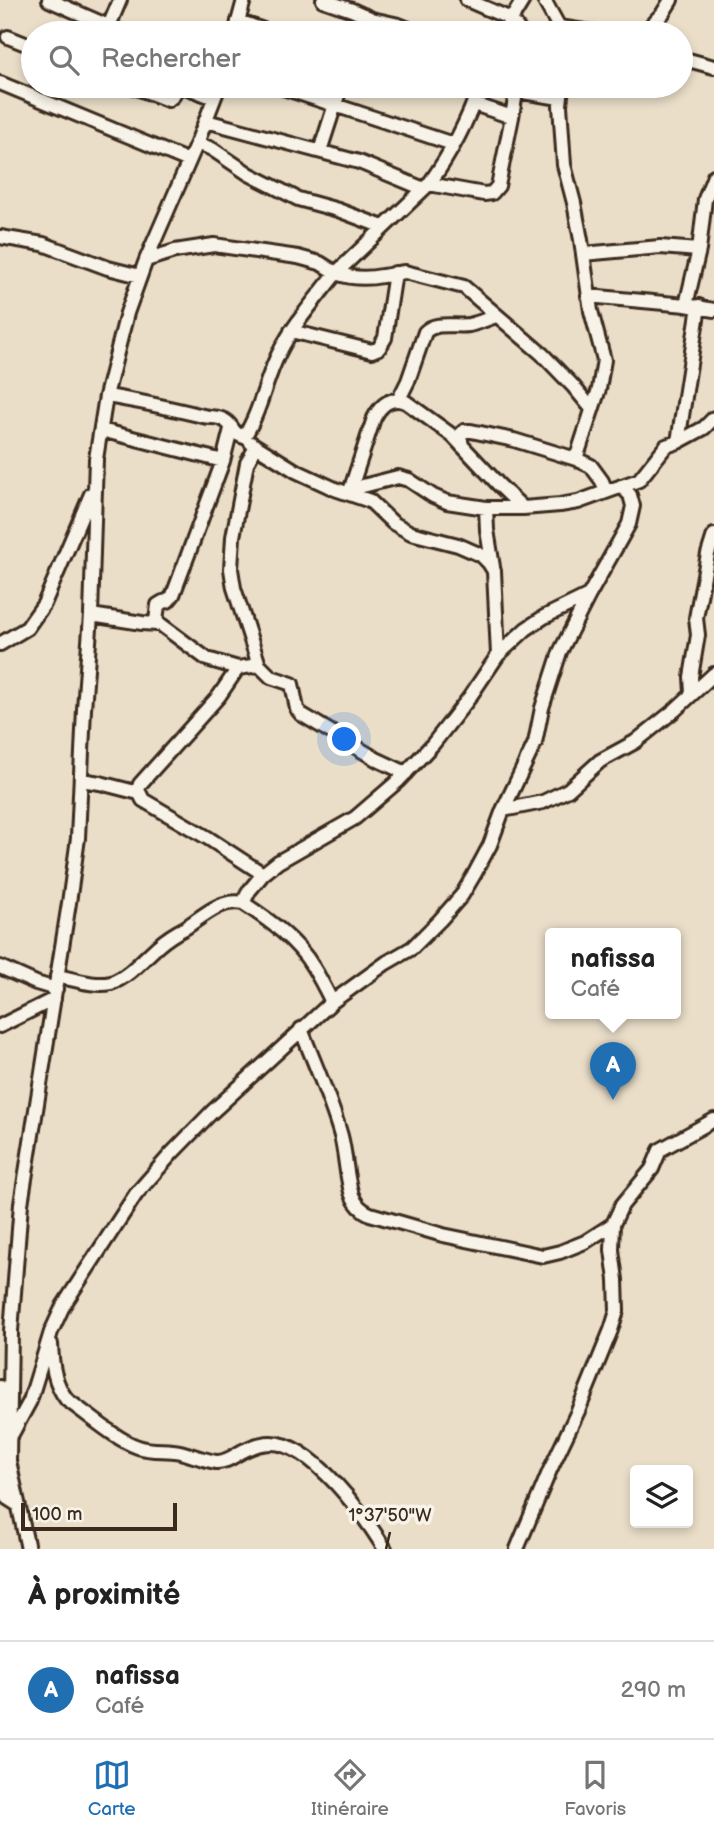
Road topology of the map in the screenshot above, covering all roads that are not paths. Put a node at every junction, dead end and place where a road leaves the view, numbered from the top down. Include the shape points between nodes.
1 (49, 0) edge
2 (120, 0) edge
3 (244, 0) edge
4 (323, 0) edge
5 (467, 0) edge
6 (523, 0) edge
7 (544, 0) edge
8 (671, 0) edge
9 (363, 15) junction
10 (511, 19) joint
11 (90, 21) edge
12 (111, 21) edge
13 (239, 21) edge
14 (361, 21) edge
15 (381, 21) edge
16 (554, 21) edge
17 (655, 21) edge
18 (8, 37) dead end
19 (21, 42) edge
20 (693, 61) edge
21 (714, 67) edge
22 (0, 83) edge
23 (21, 92) edge
24 (36, 98) edge
25 (215, 98) edge
26 (311, 98) edge
27 (337, 98) edge
28 (476, 98) edge
29 (515, 98) edge
30 (561, 98) edge
31 (474, 104) junction
32 (334, 106) junction
33 (512, 117) junction
34 (206, 121) junction
35 (197, 143) junction
36 (453, 144) junction
37 (320, 151) junction
38 (189, 161) junction
39 (714, 176) edge
40 (427, 187) junction
41 (383, 228) junction
42 (0, 237) edge
43 (699, 250) junction
44 (583, 254) junction
45 (146, 260) junction
46 (395, 272) junction
47 (336, 273) junction
48 (141, 276) junction
49 (588, 296) junction
50 (693, 306) junction
51 (714, 310) edge
52 (496, 316) junction
53 (291, 331) junction
54 (106, 396) junction
55 (399, 399) junction
56 (592, 409) junction
57 (714, 418) edge
58 (231, 429) junction
59 (101, 430) junction
60 (244, 437) junction
61 (678, 442) junction
62 (462, 446) junction
63 (256, 447) junction
64 (576, 459) junction
65 (223, 461) junction
66 (96, 484) junction
67 (621, 486) junction
68 (606, 491) junction
69 (350, 492) junction
70 (486, 508) junction
71 (523, 508) junction
72 (714, 535) edge
73 (494, 571) junction
74 (589, 595) junction
75 (90, 615) junction
76 (157, 624) junction
77 (0, 643) edge
78 (498, 655) junction
79 (259, 665) junction
80 (239, 668) junction
81 (714, 674) edge
82 (692, 693) junction
83 (406, 773) junction
84 (81, 780) junction
85 (139, 793) junction
86 (503, 810) junction
87 (263, 874) junction
88 (243, 903) junction
89 (0, 967) edge
90 (56, 988) junction
91 (332, 1002) junction
92 (0, 1026) edge
93 (301, 1029) junction
94 (714, 1120) edge
95 (613, 1224) junction
96 (51, 1332) junction
97 (0, 1387) edge
98 (10, 1436) junction
99 (18, 1505) junction
100 (28, 1549) edge
101 (385, 1549) edge
102 (517, 1549) edge

1 - 11 street
2 - 12 street
3 - 13 street
4 - 9 street
5 - 10 street
6 - 10 street
7 - 16 street
8 - 17 street
9 - 14 street
9 - 15 street
18 - 19 street
20 - 21 street
22 - 23 street
24 - 38 street
25 - 34 street
26 - 32 street
27 - 32 street
28 - 31 street
29 - 33 street
30 - 44 street via 564,165
31 - 33 street
31 - 36 street
32 - 36 street
32 - 37 street
33 - 40 street via 498,186 492,193
34 - 35 street
34 - 37 street
35 - 38 street
35 - 41 street via 298,198
36 - 40 street
37 - 40 street
38 - 45 street
39 - 43 street via 705,200
40 - 41 street
41 - 47 street
42 - 48 street via 43,244
43 - 44 street via 660,247
43 - 50 street
44 - 49 street
45 - 47 street via 214,245 320,262
45 - 48 street
46 - 47 street via 358,278
46 - 52 street via 464,287
46 - 53 street via 385,338 379,348 372,351
47 - 53 street
48 - 54 street
49 - 50 street
49 - 56 street via 604,360
50 - 51 street
50 - 61 street
52 - 55 street via 479,323 428,328
52 - 56 street via 542,354
53 - 60 street
54 - 58 street via 223,419
54 - 59 street
55 - 62 street
55 - 69 street via 377,412
56 - 64 street
57 - 61 street
58 - 60 street
58 - 65 street
59 - 65 street
59 - 66 street
60 - 63 street
61 - 67 street via 666,446 639,480
62 - 64 street via 460,435 471,431
62 - 71 street
63 - 69 street via 296,471
63 - 79 street via 247,463 231,569
64 - 68 street via 591,466
65 - 76 street via 173,595 158,605
66 - 75 street
66 - 77 street via 44,604 27,628
67 - 68 street
67 - 74 street via 633,506 629,524
68 - 71 street via 578,502
69 - 70 street via 398,477 447,502
69 - 73 street via 370,501 411,533 481,555
70 - 71 street
70 - 73 street
72 - 82 street via 696,618
73 - 78 street
74 - 78 street via 544,617
74 - 86 street via 560,652 535,743
75 - 76 street
75 - 84 street
76 - 80 street via 207,659
78 - 83 street
79 - 80 street
79 - 83 street via 271,677 292,684 300,714
80 - 85 street via 140,784
81 - 82 street
82 - 86 street via 568,790 543,802
83 - 87 street via 355,818
84 - 85 street
84 - 90 street via 78,838
85 - 87 street via 143,800
86 - 91 street via 475,873 440,920 412,948
87 - 88 street
88 - 90 street via 211,910 111,983
88 - 91 street via 301,951
89 - 90 street
90 - 92 street
90 - 98 street via 21,1204 11,1331
91 - 93 street
93 - 95 street via 332,1107 351,1193 361,1210 443,1235 543,1256 585,1242
93 - 96 street via 212,1112 136,1194 62,1306
94 - 95 street via 660,1150
95 - 102 street via 617,1311
96 - 98 street via 30,1401
96 - 101 street via 52,1364 60,1391 125,1442 219,1462 247,1448 283,1446 331,1477
97 - 99 street via 4,1487 7,1498
98 - 99 street via 9,1461
99 - 100 street

